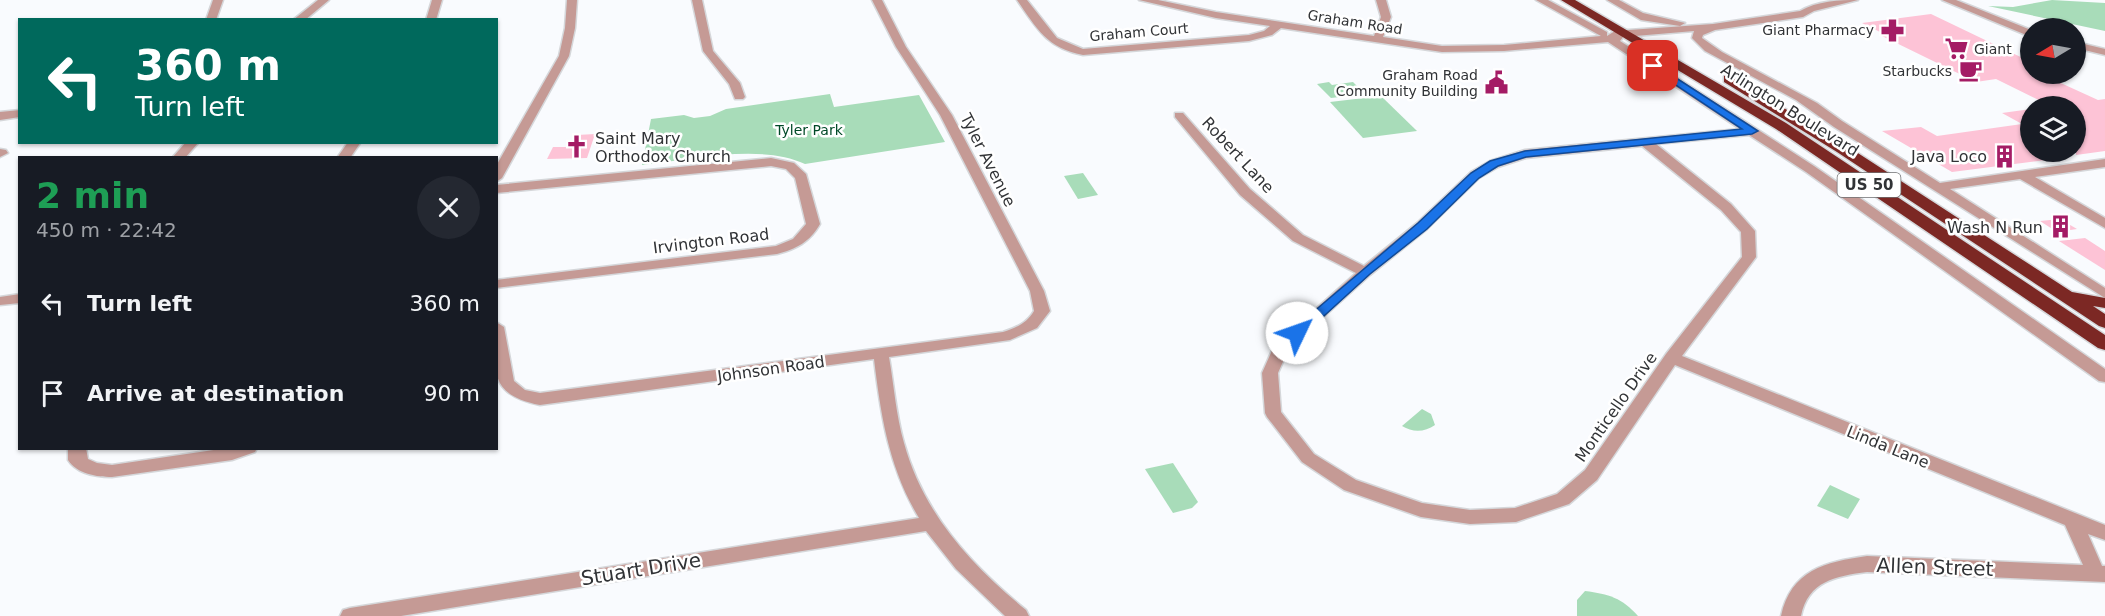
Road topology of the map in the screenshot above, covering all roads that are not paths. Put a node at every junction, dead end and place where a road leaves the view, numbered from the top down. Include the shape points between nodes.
1 (218, 0) edge
2 (324, 0) edge
3 (437, 0) edge
4 (572, 0) edge
5 (697, 0) edge
6 (877, 0) edge
7 (1022, 0) edge
8 (1144, 0) edge
9 (1381, 0) edge
10 (1541, 0) edge
11 (1567, 0) edge
12 (1587, 0) edge
13 (1612, 0) edge
14 (1853, 0) edge
15 (1947, 0) edge
16 (1638, 15) junction
17 (213, 18) edge
18 (301, 18) edge
19 (432, 18) edge
20 (1278, 25) junction
21 (1705, 25) junction
22 (1666, 30) junction
23 (2020, 30) edge
24 (1648, 32) junction
25 (1628, 35) junction
26 (1606, 37) junction
27 (1377, 40) junction
28 (2086, 47) edge
29 (2105, 52) edge
30 (739, 97) dead end
31 (18, 113) edge
32 (1179, 115) dead end
33 (0, 116) edge
34 (1752, 131) junction
35 (1645, 142) junction
36 (191, 144) edge
37 (180, 156) edge
38 (502, 157) edge
39 (2105, 163) edge
40 (2024, 176) junction
41 (1939, 187) junction
42 (498, 189) edge
43 (2105, 224) edge
44 (1365, 272) junction
45 (498, 284) edge
46 (2059, 292) junction
47 (2105, 294) edge
48 (18, 298) edge
49 (0, 301) edge
50 (2105, 303) edge
51 (2105, 322) edge
52 (1017, 334) joint
53 (498, 339) edge
54 (2105, 344) edge
55 (881, 354) junction
56 (1672, 358) junction
57 (2105, 377) edge
58 (77, 450) edge
59 (243, 450) edge
60 (932, 523) junction
61 (2074, 523) junction
62 (2105, 533) edge
63 (2100, 574) edge
64 (350, 616) edge
65 (1019, 616) edge
66 (1791, 616) edge

1 - 17 street
2 - 18 street
3 - 19 street
4 - 38 street via 564,56
5 - 30 street via 708,51 734,83
6 - 52 street, Tyler Avenue via 901,47 946,115 1037,291 1042,304 1038,318
7 - 20 street, Graham Court via 1054,43 1066,52 1249,38 1268,33
8 - 20 street, Graham Road
9 - 27 street via 1386,17
10 - 26 street
11 - 25 highway, Arlington Boulevard / US 50
12 - 24 highway, Arlington Boulevard / US 50
13 - 16 street
14 - 21 street, Graham Road via 1803,14
15 - 23 street
16 - 21 street
16 - 22 street
20 - 27 street, Graham Road
21 - 22 street, Graham Road
21 - 41 street via 1698,33 1701,42 1765,81 1813,103 1839,124
22 - 24 street, Graham Road
24 - 25 street, Graham Road
24 - 46 highway, Arlington Boulevard / US 50 via 1833,143
25 - 26 street, Graham Road
25 - 54 highway, Arlington Boulevard / US 50 via 1828,157
26 - 27 street, Graham Road via 1460,50
26 - 34 street
28 - 29 street
31 - 33 street
32 - 44 street, Robert Lane via 1245,192 1298,238
34 - 35 street, Monticello Drive
34 - 57 street
35 - 44 street, Monticello Drive via 1525,154 1494,164 1475,175 1422,226
35 - 56 street, Monticello Drive via 1726,207 1748,231 1749,257
36 - 37 street
39 - 40 street
40 - 41 street
40 - 43 street
41 - 47 street
42 - 45 street, Irvington Road via 771,162 790,166 801,177 813,224 804,237 777,250
44 - 56 street, Monticello Drive via 1282,346 1270,373 1273,413 1308,458 1350,485 1421,510 1470,517 1516,514 1563,499 1591,475
46 - 50 highway
46 - 51 highway, Arlington Boulevard / US 50
48 - 49 street
52 - 55 street, Johnson Road
53 - 55 street, Johnson Road via 509,387 525,396 552,398
55 - 60 street via 898,454
56 - 61 street, Linda Lane
58 - 59 street via 77,460 86,466 96,471 112,471
60 - 64 street, Stuart Drive
60 - 65 street via 971,573
61 - 62 street, Linda Lane
61 - 63 street
63 - 66 street, Allen Street via 1867,564 1842,567 1812,580 1798,593

